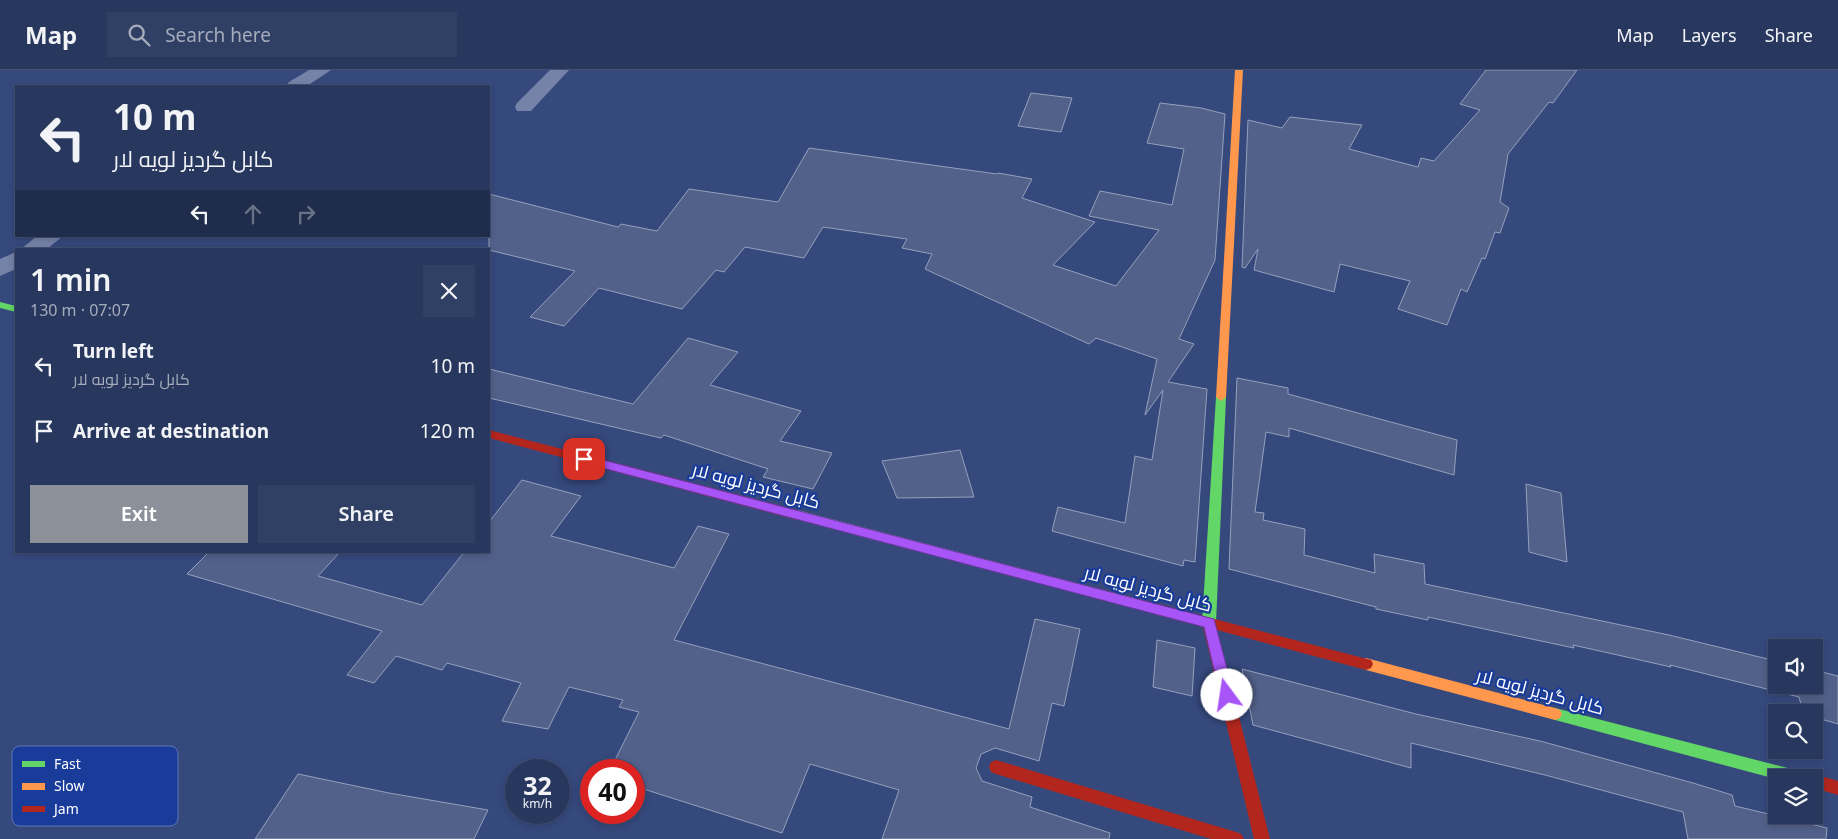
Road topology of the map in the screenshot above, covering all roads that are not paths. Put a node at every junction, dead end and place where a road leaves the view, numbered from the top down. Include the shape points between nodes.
1 (322, 70) edge
2 (560, 70) edge
3 (1239, 70) edge
4 (297, 85) edge
5 (524, 107) dead end
6 (50, 237) edge
7 (34, 248) edge
8 (15, 260) edge
9 (0, 269) edge
10 (0, 305) edge
11 (15, 309) edge
12 (490, 434) edge
13 (1209, 623) junction
14 (996, 767) dead end
15 (1768, 770) edge
16 (1823, 784) edge
17 (1838, 788) edge
18 (1236, 839) edge
19 (1262, 839) edge

1 - 4 street
2 - 5 street
3 - 13 main road
6 - 7 street
8 - 9 street
10 - 11 main road
12 - 13 main road, کابل گردیز لویه لار
13 - 15 main road, کابل گردیز لویه لار
13 - 19 main road
14 - 18 main road
16 - 17 main road

